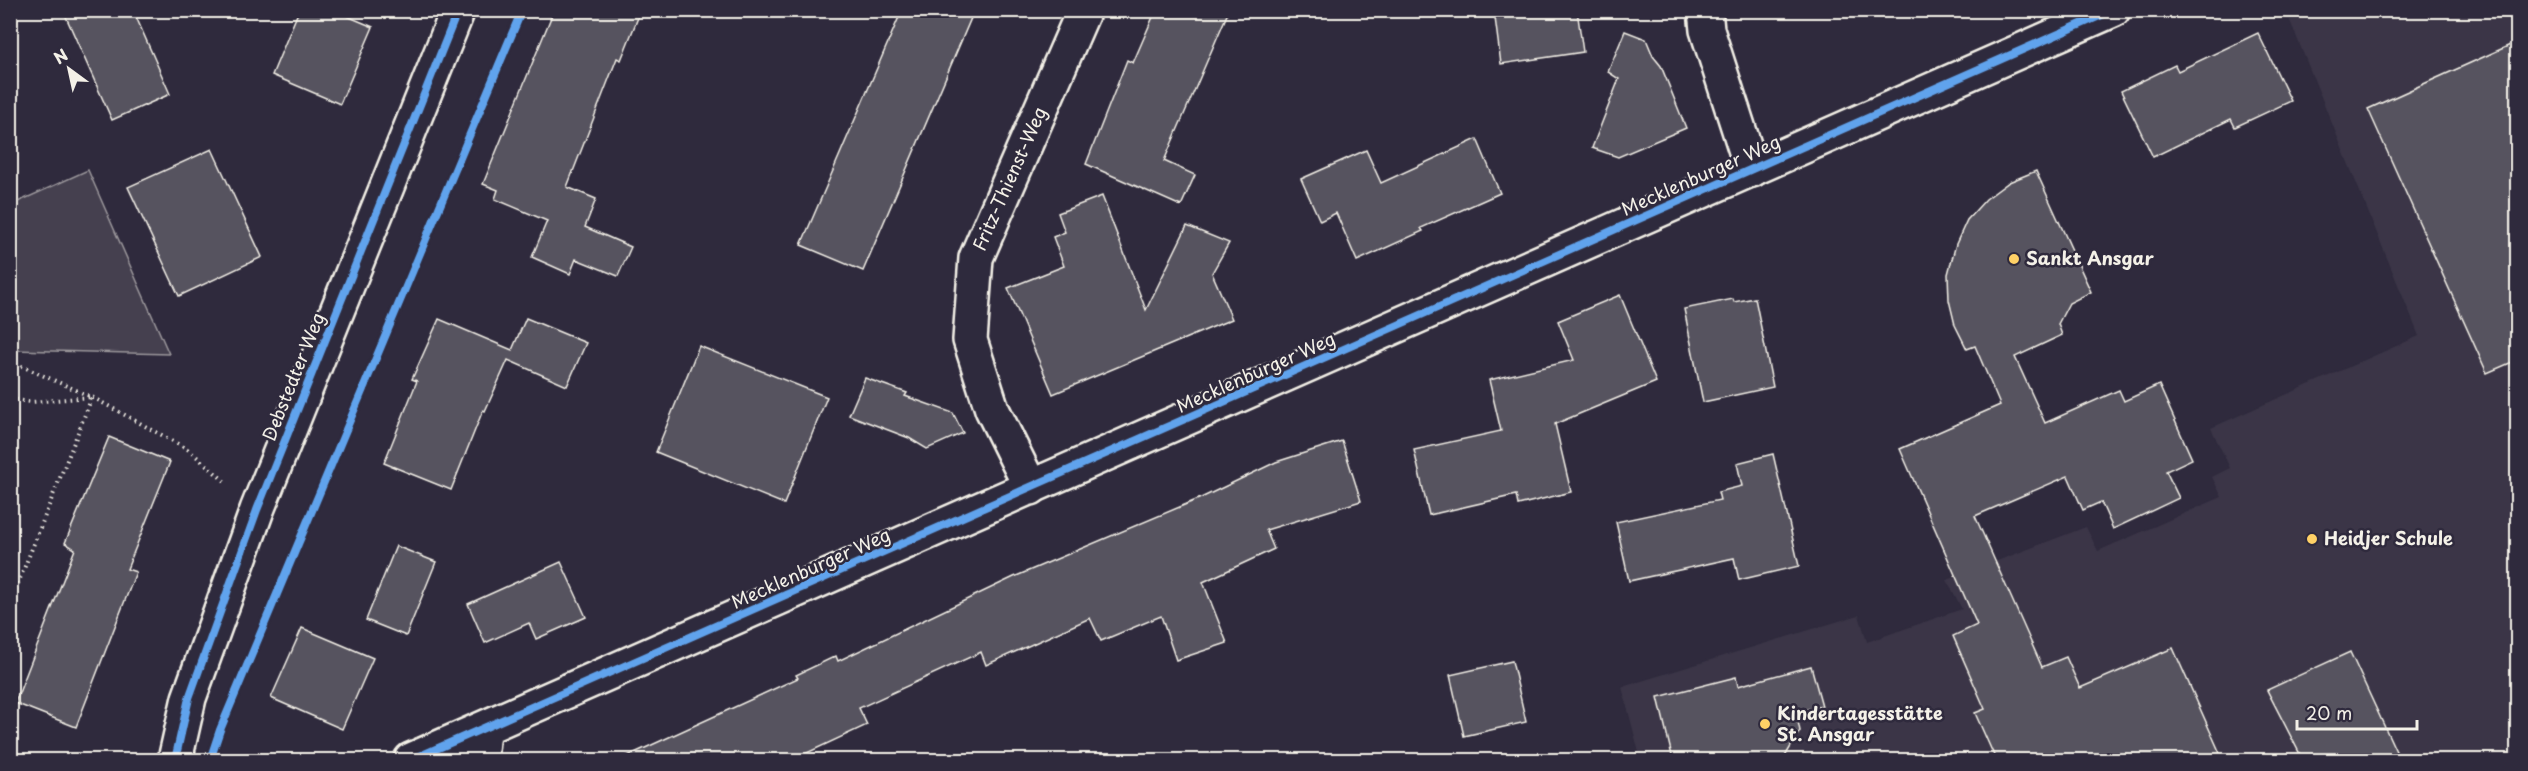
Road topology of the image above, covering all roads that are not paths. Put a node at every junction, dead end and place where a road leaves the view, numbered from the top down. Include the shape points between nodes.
1 (1084, 10) edge
2 (1705, 10) edge
3 (2113, 10) edge
4 (458, 11) edge
5 (1752, 170) junction
6 (1031, 488) junction
7 (481, 745) edge
8 (175, 760) edge
9 (411, 760) edge

1 - 6 street, Fritz-Thienst-Weg via 976,258 970,340 992,409
2 - 5 street via 1707,30
3 - 5 street, Mecklenburger Weg
4 - 8 street, Debstedter Weg via 257,510 189,699
5 - 6 street, Mecklenburger Weg
6 - 7 street, Mecklenburger Weg
7 - 9 street, Mecklenburger Weg

